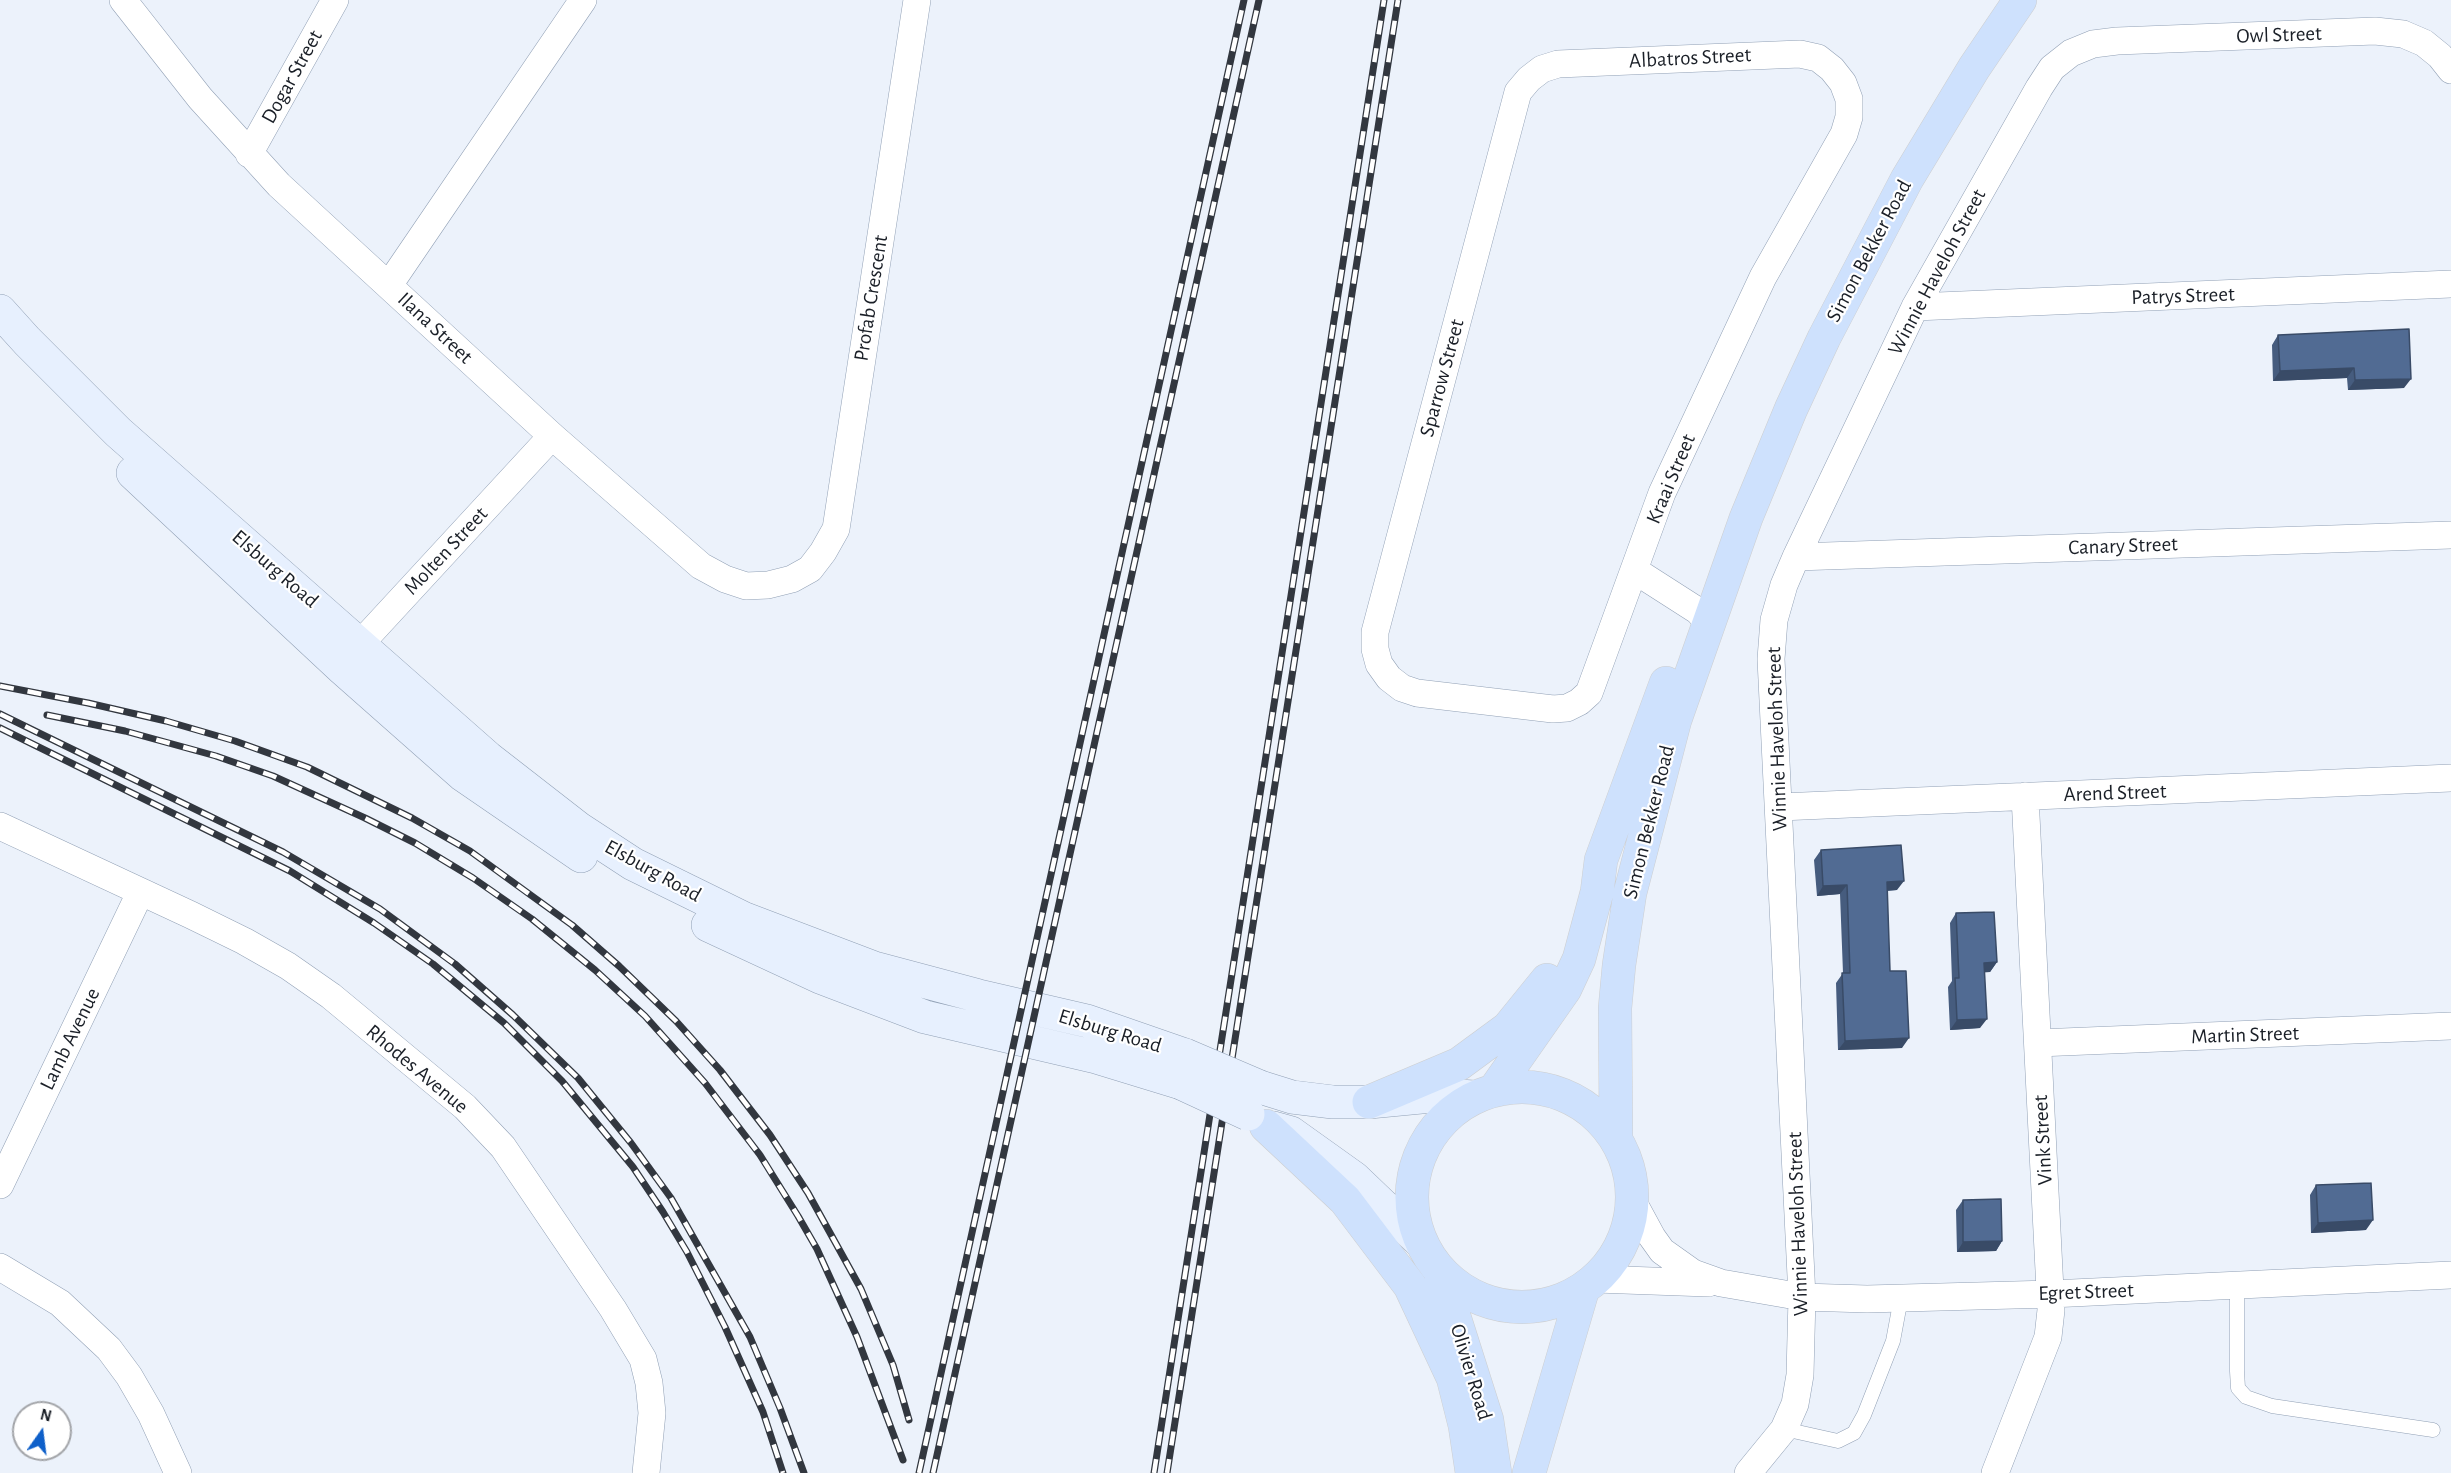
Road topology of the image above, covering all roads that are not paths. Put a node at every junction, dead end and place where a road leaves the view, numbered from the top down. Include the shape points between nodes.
1 (123, 0) edge
2 (334, 0) edge
3 (583, 0) edge
4 (917, 0) edge
5 (2020, 0) edge
6 (2093, 44) joint
7 (2451, 70) edge
8 (1528, 79) joint
9 (1843, 83) joint
10 (249, 154) junction
11 (2451, 284) edge
12 (388, 285) junction
13 (1915, 307) junction
14 (0, 310) edge
15 (0, 341) edge
16 (552, 436) junction
17 (2451, 535) edge
18 (1796, 557) junction
19 (1634, 570) junction
20 (792, 579) joint
21 (1704, 618) junction
22 (351, 657) junction
23 (1389, 678) joint
24 (2451, 778) edge
25 (2025, 796) junction
26 (1780, 807) junction
27 (0, 826) edge
28 (1600, 860) junction
29 (140, 893) junction
30 (2451, 1026) edge
31 (2038, 1043) junction
32 (1485, 1093) junction
33 (1369, 1102) junction
34 (1258, 1109) junction
35 (1616, 1138) junction
36 (0, 1185) edge
37 (1633, 1202) junction
38 (1420, 1241) junction
39 (0, 1267) edge
40 (1440, 1272) junction
41 (2451, 1275) edge
42 (1721, 1283) junction
43 (1589, 1284) junction
44 (2237, 1285) junction
45 (2051, 1294) junction
46 (1802, 1297) junction
47 (1901, 1298) junction
48 (1784, 1429) junction
49 (2433, 1430) dead end
50 (178, 1473) edge
51 (646, 1473) edge
52 (1472, 1473) edge
53 (1495, 1473) edge
54 (1529, 1473) edge
55 (1748, 1473) edge
56 (1995, 1473) edge

1 - 10 street, Ilana Street
2 - 10 street, Dogar Street
3 - 12 street
4 - 20 street, Profab Crescent via 836,529 810,569
5 - 21 main road, Simon Bekker Road via 1907,179 1824,338
6 - 7 street, Owl Street via 2375,31 2403,34 2424,43
6 - 13 street, Winnie Haveloh Street via 2071,53 2052,68
8 - 9 street, Albatros Street via 1558,64 1800,54 1818,58
8 - 23 street, Sparrow Street via 1512,108 1375,632 1379,664
9 - 19 street, Kraai Street via 1849,99 1844,134 1762,278 1662,493
10 - 12 street, Ilana Street
11 - 13 street, Patrys Street
12 - 16 street, Ilana Street
13 - 18 street, Winnie Haveloh Street
14 - 22 main road, Elsburg Road via 118,432
15 - 22 main road, Elsburg Road via 104,446
16 - 20 street, Ilana Street via 701,566 746,586
16 - 22 street, Molten Street
17 - 18 street, Canary Street
18 - 26 street, Winnie Haveloh Street via 1774,620 1771,659
19 - 21 street
19 - 23 street, Kraai Street via 1589,693 1567,708 1418,693
21 - 28 main road, Simon Bekker Road via 1655,709
21 - 35 main road, Simon Bekker Road via 1630,893 1615,1008
22 - 34 main road, Elsburg Road, bridge via 578,828 644,869 745,919 874,968 1087,1021
24 - 25 street, Arend Street
25 - 26 street, Arend Street
25 - 31 street, Vink Street
26 - 46 street, Winnie Haveloh Street
27 - 29 street, Rhodes Avenue
28 - 32 main road, Simon Bekker Road via 1591,924 1579,959 1564,989
28 - 33 main road via 1550,976 1508,1028 1459,1064
29 - 36 street, Lamb Avenue
29 - 51 street, Rhodes Avenue via 244,941 331,996 465,1107 503,1148 644,1359 652,1413
30 - 31 street, Martin Street
31 - 45 street, Vink Street
32 - 33 main road, Elsburg Road
32 - 35 main road via 1529,1086 1563,1094 1593,1112
32 - 38 main road via 1441,1120 1422,1146 1412,1177 1411,1210
33 - 34 main road, Elsburg Road via 1292,1097
34 - 38 main road, Elsburg Road via 1354,1178
34 - 52 main road via 1346,1200 1410,1286 1453,1378
35 - 37 main road via 1629,1168
37 - 42 street via 1662,1251 1693,1273
37 - 43 main road via 1628,1231 1615,1257
38 - 40 main road
39 - 50 street via 60,1303 109,1349 151,1414
40 - 43 main road via 1471,1295 1508,1306 1547,1305
40 - 53 main road, Olivier Road via 1487,1420
41 - 44 street, Egret Street
42 - 43 street
42 - 46 street, Egret Street
43 - 54 main road
44 - 45 street, Egret Street
44 - 49 lane via 2238,1388 2246,1397 2272,1406
45 - 47 street, Egret Street
45 - 56 street, Vink Street via 2048,1337
46 - 47 street, Egret Street
46 - 48 street, Winnie Haveloh Street via 1800,1375 1795,1404
47 - 48 lane via 1893,1341 1854,1433 1838,1441
48 - 55 street, Winnie Haveloh Street

